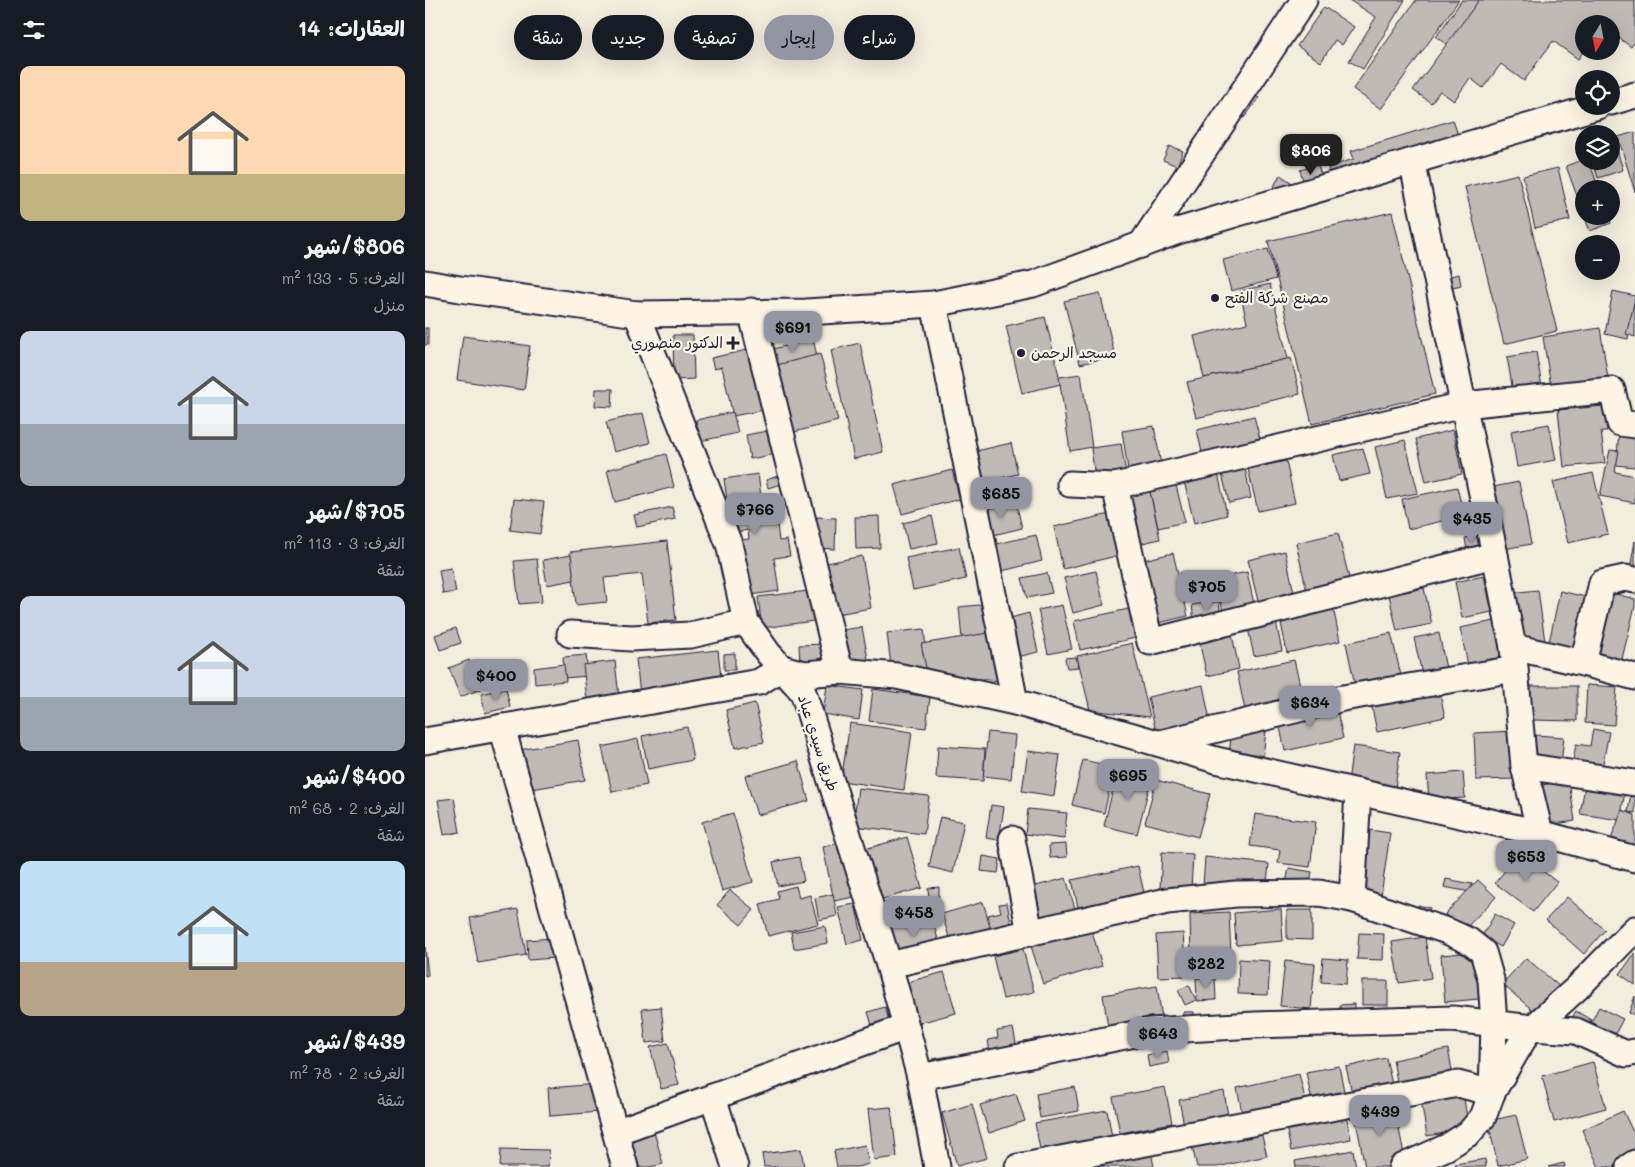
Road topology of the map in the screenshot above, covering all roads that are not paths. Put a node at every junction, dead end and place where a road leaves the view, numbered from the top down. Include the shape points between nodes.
1 (1304, 0) edge
2 (1635, 95) edge
3 (1620, 99) edge
4 (1575, 113) edge
5 (1412, 161) junction
6 (1141, 245) junction
7 (425, 283) edge
8 (934, 304) junction
9 (751, 311) junction
10 (637, 314) junction
11 (1463, 405) junction
12 (1635, 424) edge
13 (1070, 484) dead end
14 (1115, 486) junction
15 (1495, 554) junction
16 (1635, 580) edge
17 (746, 622) junction
18 (570, 634) dead end
19 (1514, 658) junction
20 (1583, 663) junction
21 (783, 668) junction
22 (840, 671) junction
23 (1635, 677) edge
24 (1015, 702) junction
25 (502, 728) junction
26 (425, 741) edge
27 (1159, 744) junction
28 (1524, 766) junction
29 (1635, 783) edge
30 (1358, 792) junction
31 (1540, 833) junction
32 (1012, 839) dead end
33 (1635, 859) edge
34 (1352, 899) junction
35 (1635, 929) edge
36 (1030, 933) junction
37 (889, 965) junction
38 (1493, 1024) junction
39 (906, 1027) junction
40 (1533, 1028) junction
41 (1632, 1057) edge
42 (920, 1077) junction
43 (1491, 1093) junction
44 (713, 1097) junction
45 (616, 1132) junction
46 (1635, 1163) edge
47 (625, 1167) edge
48 (735, 1167) edge
49 (937, 1167) edge
50 (1018, 1167) edge
51 (1401, 1167) edge
52 (1629, 1167) edge

1 - 6 street
2 - 3 street
4 - 5 street
5 - 6 street
5 - 11 street
6 - 8 street via 1033,284
7 - 10 street
8 - 9 street via 806,312
8 - 24 street
9 - 10 street
9 - 22 street
10 - 17 street, طريق سيدي عباد via 729,544
11 - 12 street via 1612,390 1620,423
11 - 14 street
11 - 15 street
13 - 14 street
14 - 15 street via 1150,642
15 - 19 street
16 - 20 street via 1625,578 1602,583
17 - 18 street via 691,635 631,638
17 - 21 street, طريق سيدي عباد via 768,654
19 - 20 street
19 - 27 street
19 - 28 street
20 - 23 street
21 - 22 street via 805,674
21 - 25 street via 759,682
21 - 37 street, طريق سيدي عباد via 803,692
22 - 24 street via 897,676
24 - 27 street
25 - 26 street
25 - 45 street
27 - 30 street
28 - 29 street
28 - 31 street
30 - 31 street
30 - 34 street
31 - 33 street
32 - 36 street
34 - 36 street via 1319,893 1236,894 1167,901
34 - 38 street via 1447,931 1483,952 1491,980
35 - 40 street
36 - 37 street
37 - 39 street, طريق سيدي عباد
38 - 40 street
38 - 42 street via 1453,1019 1150,1031
38 - 43 street
39 - 42 street, طريق سيدي عباد
39 - 44 street
40 - 41 street via 1577,1031
40 - 43 street
42 - 49 street, طريق سيدي عباد
43 - 50 street via 1458,1084
43 - 51 street via 1483,1117 1469,1133 1447,1147
44 - 45 street
44 - 48 street
45 - 47 street
46 - 52 street

